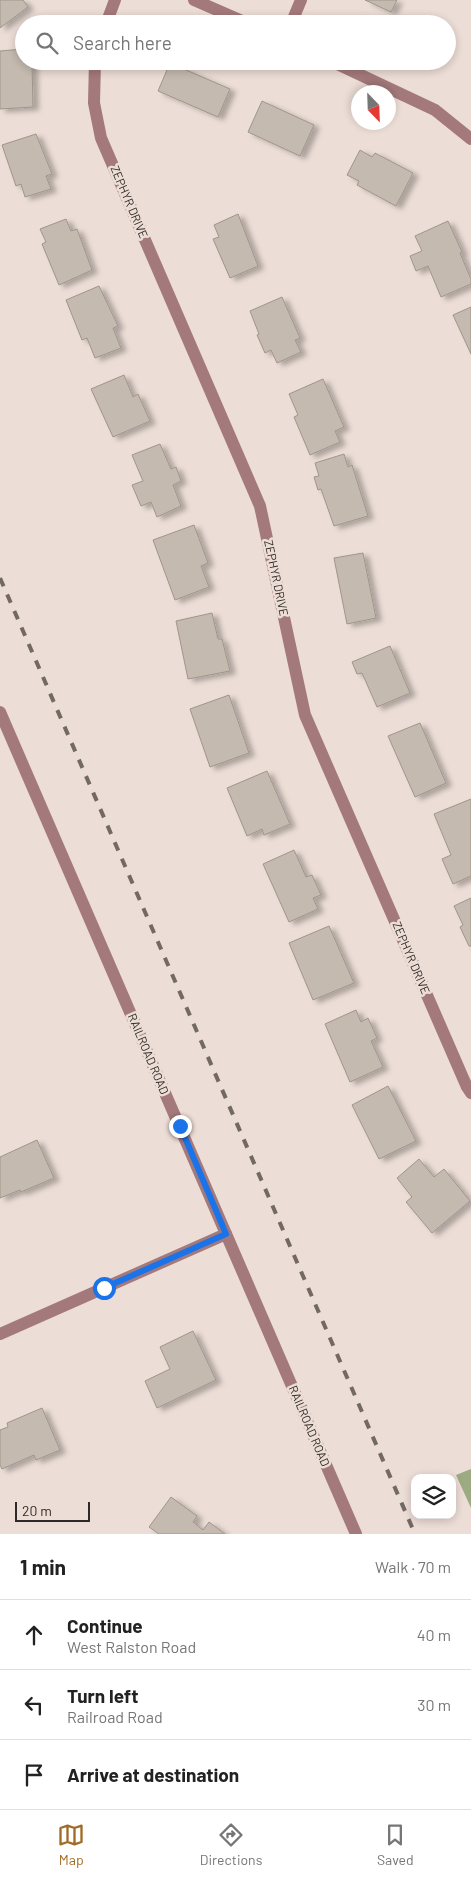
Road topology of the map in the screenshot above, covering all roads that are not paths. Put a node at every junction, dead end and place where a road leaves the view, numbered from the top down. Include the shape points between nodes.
1 (115, 0) edge
2 (194, 0) edge
3 (301, 0) edge
4 (109, 15) edge
5 (228, 15) edge
6 (295, 15) edge
7 (95, 70) edge
8 (350, 70) edge
9 (471, 140) edge
10 (0, 712) edge
11 (471, 1093) edge
12 (226, 1234) junction
13 (0, 1334) edge
14 (356, 1534) edge

1 - 4 street
2 - 5 street
3 - 6 street
7 - 11 street, ZEPHYR DRIVE via 94,103 101,138 260,506 305,714
8 - 9 street via 435,110
10 - 12 street, RAILROAD ROAD
12 - 13 street
12 - 14 street, RAILROAD ROAD

